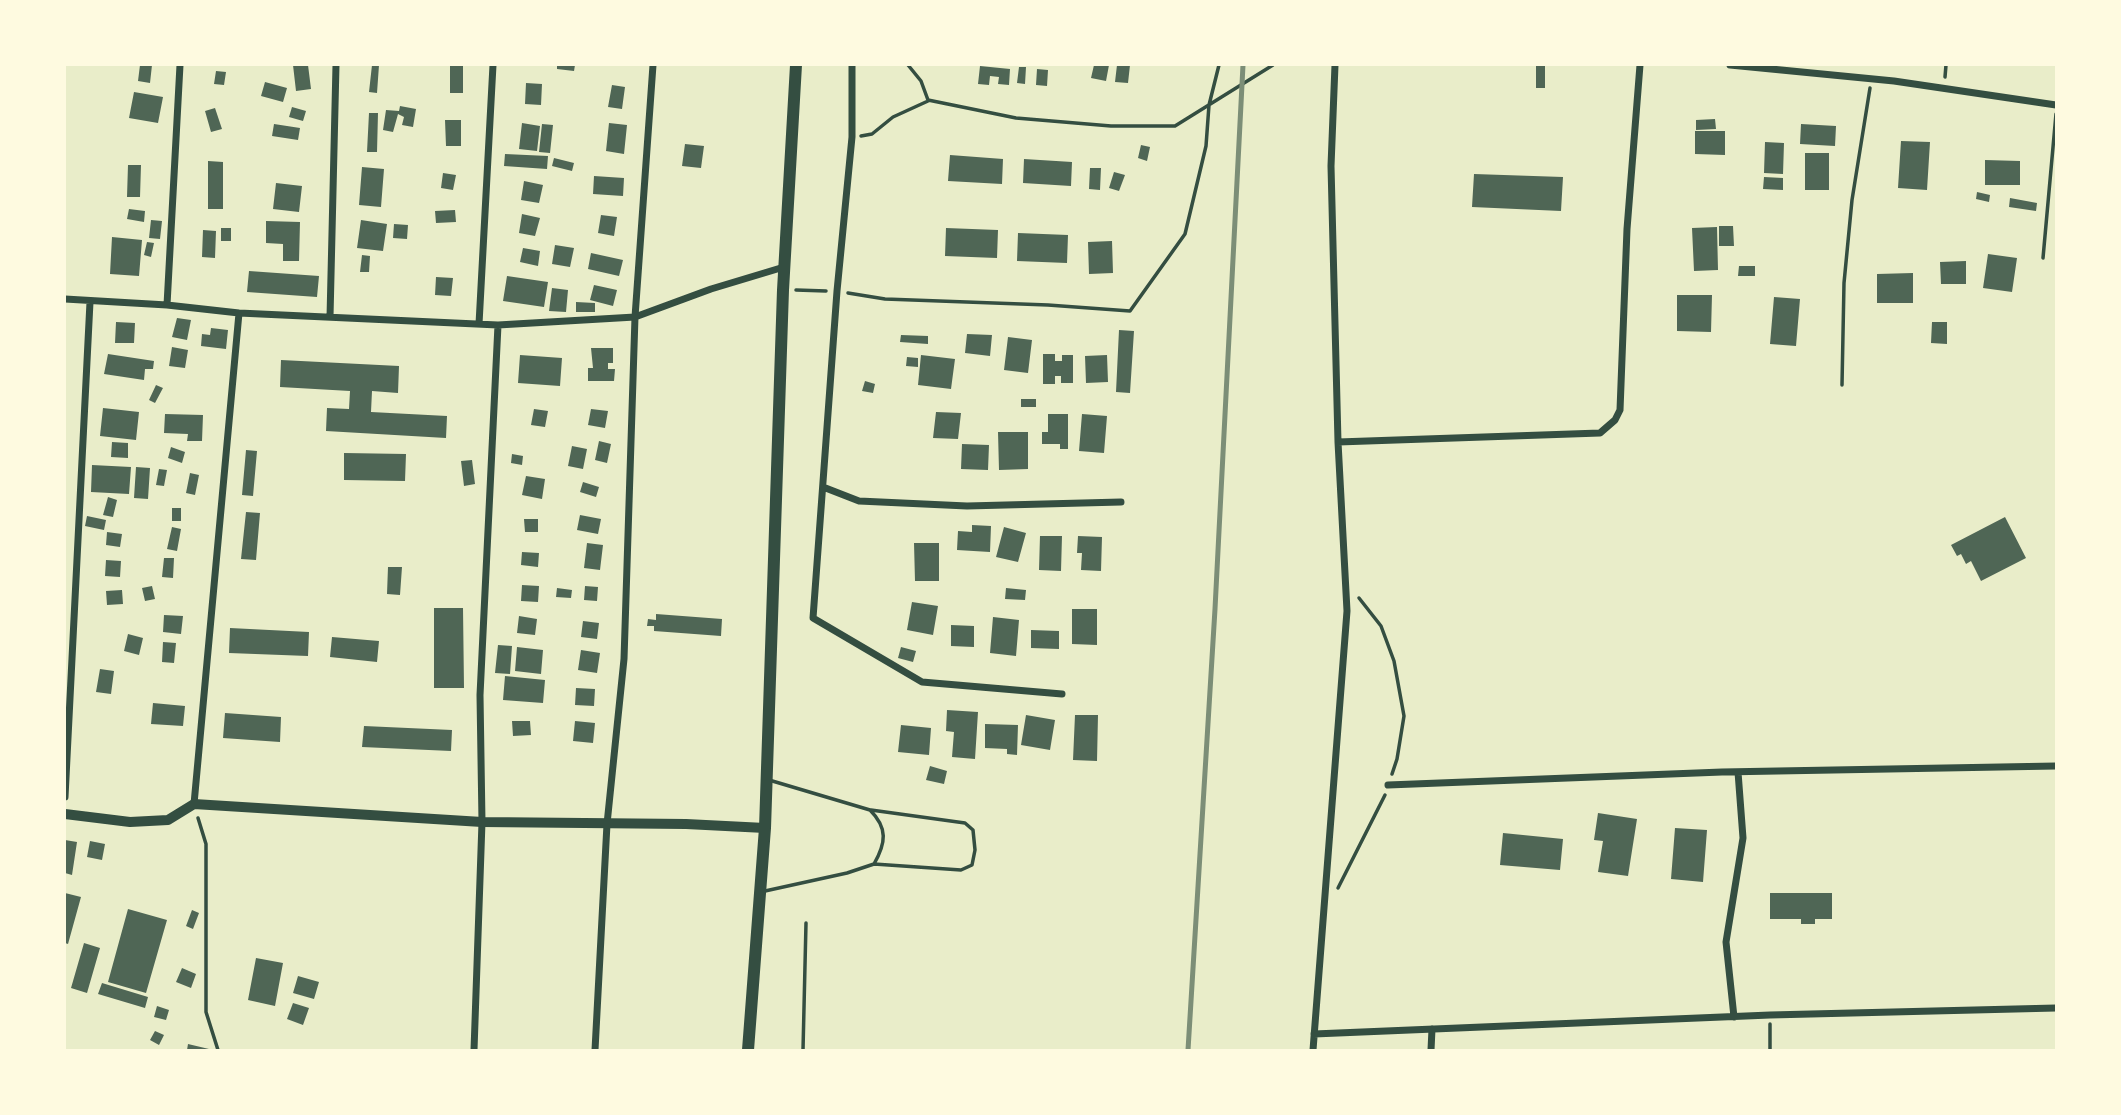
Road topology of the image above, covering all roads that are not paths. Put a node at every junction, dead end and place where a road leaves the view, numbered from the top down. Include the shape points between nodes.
1 (180, 65) edge
2 (336, 65) edge
3 (493, 65) edge
4 (653, 65) edge
5 (796, 65) edge
6 (852, 65) edge
7 (1335, 65) edge
8 (1640, 65) edge
9 (1730, 65) edge
10 (2056, 106) edge
11 (784, 267) junction
12 (65, 299) edge
13 (90, 302) junction
14 (167, 305) junction
15 (239, 313) junction
16 (330, 317) junction
17 (635, 317) junction
18 (479, 324) junction
19 (498, 325) junction
20 (1338, 442) junction
21 (823, 487) junction
22 (1121, 502) dead end
23 (1062, 694) dead end
24 (2056, 766) edge
25 (1738, 772) junction
26 (767, 779) junction
27 (1388, 785) road end
28 (65, 797) edge
29 (194, 804) junction
30 (870, 810) junction
31 (65, 814) edge
32 (482, 822) junction
33 (607, 824) junction
34 (765, 828) junction
35 (874, 864) junction
36 (760, 892) junction
37 (2056, 1008) edge
38 (1734, 1017) junction
39 (1432, 1029) junction
40 (1314, 1034) junction
41 (474, 1050) edge
42 (595, 1050) edge
43 (748, 1050) edge
44 (1313, 1050) edge
45 (1431, 1050) edge

1 - 14 street
2 - 16 street
3 - 18 street
4 - 17 street
5 - 11 highway
6 - 21 street via 852,137
7 - 20 street via 1331,166
8 - 20 street via 1620,410 1615,420 1600,433
9 - 10 street via 1872,79
11 - 17 street
11 - 26 highway
12 - 13 street
13 - 14 street
13 - 28 street
14 - 15 street
15 - 16 street
15 - 29 street
16 - 18 street
17 - 19 street
17 - 33 street via 624,659
18 - 19 street
19 - 32 street via 480,695
20 - 40 street via 1347,611
21 - 22 street via 859,501 967,506
21 - 23 street via 813,618 922,682
24 - 25 street
25 - 27 street
25 - 38 street via 1743,838 1726,942
26 - 30 lane
26 - 34 highway
29 - 31 street via 168,820 130,822
29 - 32 street
30 - 35 lane via 880,821 884,846
30 - 35 lane via 965,823 973,830 975,850 972,865 961,870
32 - 33 street
32 - 41 street
33 - 34 street
33 - 42 street
34 - 36 highway
35 - 36 lane
36 - 43 highway
37 - 38 street
38 - 39 street
39 - 40 street
39 - 45 street
40 - 44 street

